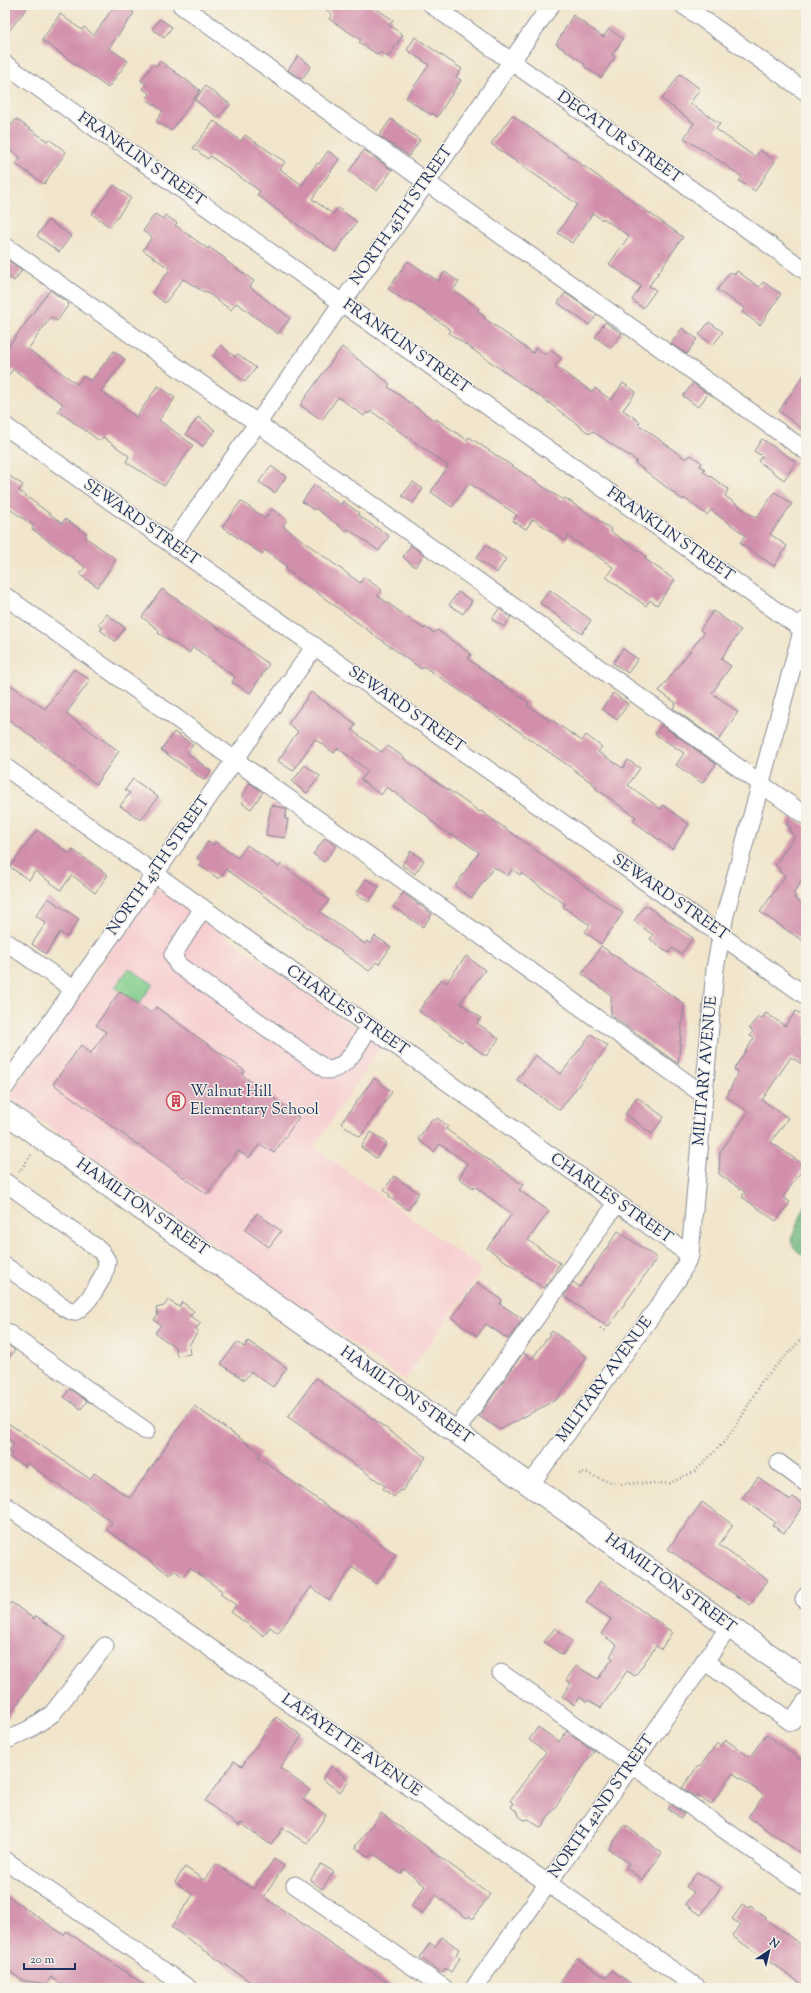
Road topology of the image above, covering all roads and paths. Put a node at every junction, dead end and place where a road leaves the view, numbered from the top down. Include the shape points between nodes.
1 (181, 5) edge
2 (432, 5) edge
3 (551, 5) edge
4 (683, 5) edge
5 (511, 61) junction
6 (5, 64) edge
7 (806, 92) edge
8 (426, 182) junction
9 (5, 246) edge
10 (806, 271) edge
11 (342, 302) junction
12 (257, 423) junction
13 (5, 426) edge
14 (806, 451) edge
15 (172, 545) junction
16 (5, 596) edge
17 (805, 626) edge
18 (315, 646) junction
19 (234, 760) junction
20 (5, 767) edge
21 (760, 784) junction
22 (806, 816) edge
23 (154, 873) junction
24 (203, 908) junction
25 (721, 935) junction
26 (5, 941) edge
27 (73, 990) junction
28 (806, 996) edge
29 (369, 1027) junction
30 (5, 1087) edge
31 (704, 1095) junction
32 (5, 1112) edge
33 (31, 1155) dead end
34 (12, 1178) edge
35 (617, 1203) junction
36 (690, 1255) junction
37 (5, 1266) edge
38 (600, 1328) dead end
39 (5, 1331) edge
40 (607, 1332) dead end
41 (806, 1334) edge
42 (146, 1431) dead end
43 (456, 1431) junction
44 (778, 1463) dead end
45 (579, 1474) dead end
46 (806, 1483) edge
47 (530, 1485) junction
48 (5, 1505) edge
49 (728, 1627) junction
50 (105, 1646) dead end
51 (704, 1661) junction
52 (501, 1673) dead end
53 (806, 1681) edge
54 (806, 1701) edge
55 (5, 1741) edge
56 (632, 1764) junction
57 (5, 1860) edge
58 (548, 1883) junction
59 (295, 1885) dead end
60 (806, 1886) edge
61 (188, 1988) edge
62 (444, 1988) edge
63 (474, 1988) edge
64 (698, 1988) edge

1 - 8 street
2 - 5 street, DECATUR STREET
3 - 5 street, NORTH 45TH STREET
4 - 7 street
5 - 8 street, NORTH 45TH STREET
5 - 10 street, DECATUR STREET
6 - 11 street, FRANKLIN STREET
8 - 11 street, NORTH 45TH STREET
8 - 14 street
9 - 12 street
11 - 12 street, NORTH 45TH STREET
11 - 17 street, FRANKLIN STREET
12 - 15 street, NORTH 45TH STREET
12 - 21 street
13 - 15 street, SEWARD STREET
15 - 18 street, SEWARD STREET
16 - 19 street
17 - 21 street, MILITARY AVENUE
18 - 19 street, NORTH 45TH STREET
18 - 25 street, SEWARD STREET
19 - 23 street, NORTH 45TH STREET
19 - 31 street
20 - 23 street, CHARLES STREET
21 - 22 street
21 - 25 street, MILITARY AVENUE via 724,915
23 - 24 street, CHARLES STREET
23 - 27 street, NORTH 45TH STREET
24 - 29 street, CHARLES STREET
24 - 29 street via 172,955 178,965 327,1070 334,1070 348,1060
25 - 28 street, SEWARD STREET
25 - 31 street, MILITARY AVENUE via 715,969
26 - 27 street
27 - 30 street, NORTH 45TH STREET
29 - 35 street, CHARLES STREET
31 - 36 street, MILITARY AVENUE
32 - 43 main road, HAMILTON STREET
33 - 34 path
34 - 37 street via 101,1250 107,1261 104,1275 82,1307 73,1312
35 - 36 street, CHARLES STREET
35 - 43 street
36 - 47 street, MILITARY AVENUE via 678,1279
38 - 40 path
39 - 42 street
41 - 45 path via 761,1382 725,1441 694,1472 670,1483 654,1484 620,1484 586,1473
43 - 47 main road, HAMILTON STREET
44 - 46 street
47 - 49 main road, HAMILTON STREET
48 - 58 street, LAFAYETTE AVENUE
49 - 51 street, NORTH 42ND STREET
49 - 53 main road, HAMILTON STREET
50 - 55 street via 52,1714
51 - 54 street via 791,1722
51 - 56 street, NORTH 42ND STREET
52 - 56 street
56 - 58 street, NORTH 42ND STREET
56 - 60 street
57 - 61 street
58 - 63 street, NORTH 42ND STREET
58 - 64 street, LAFAYETTE AVENUE
59 - 62 street

